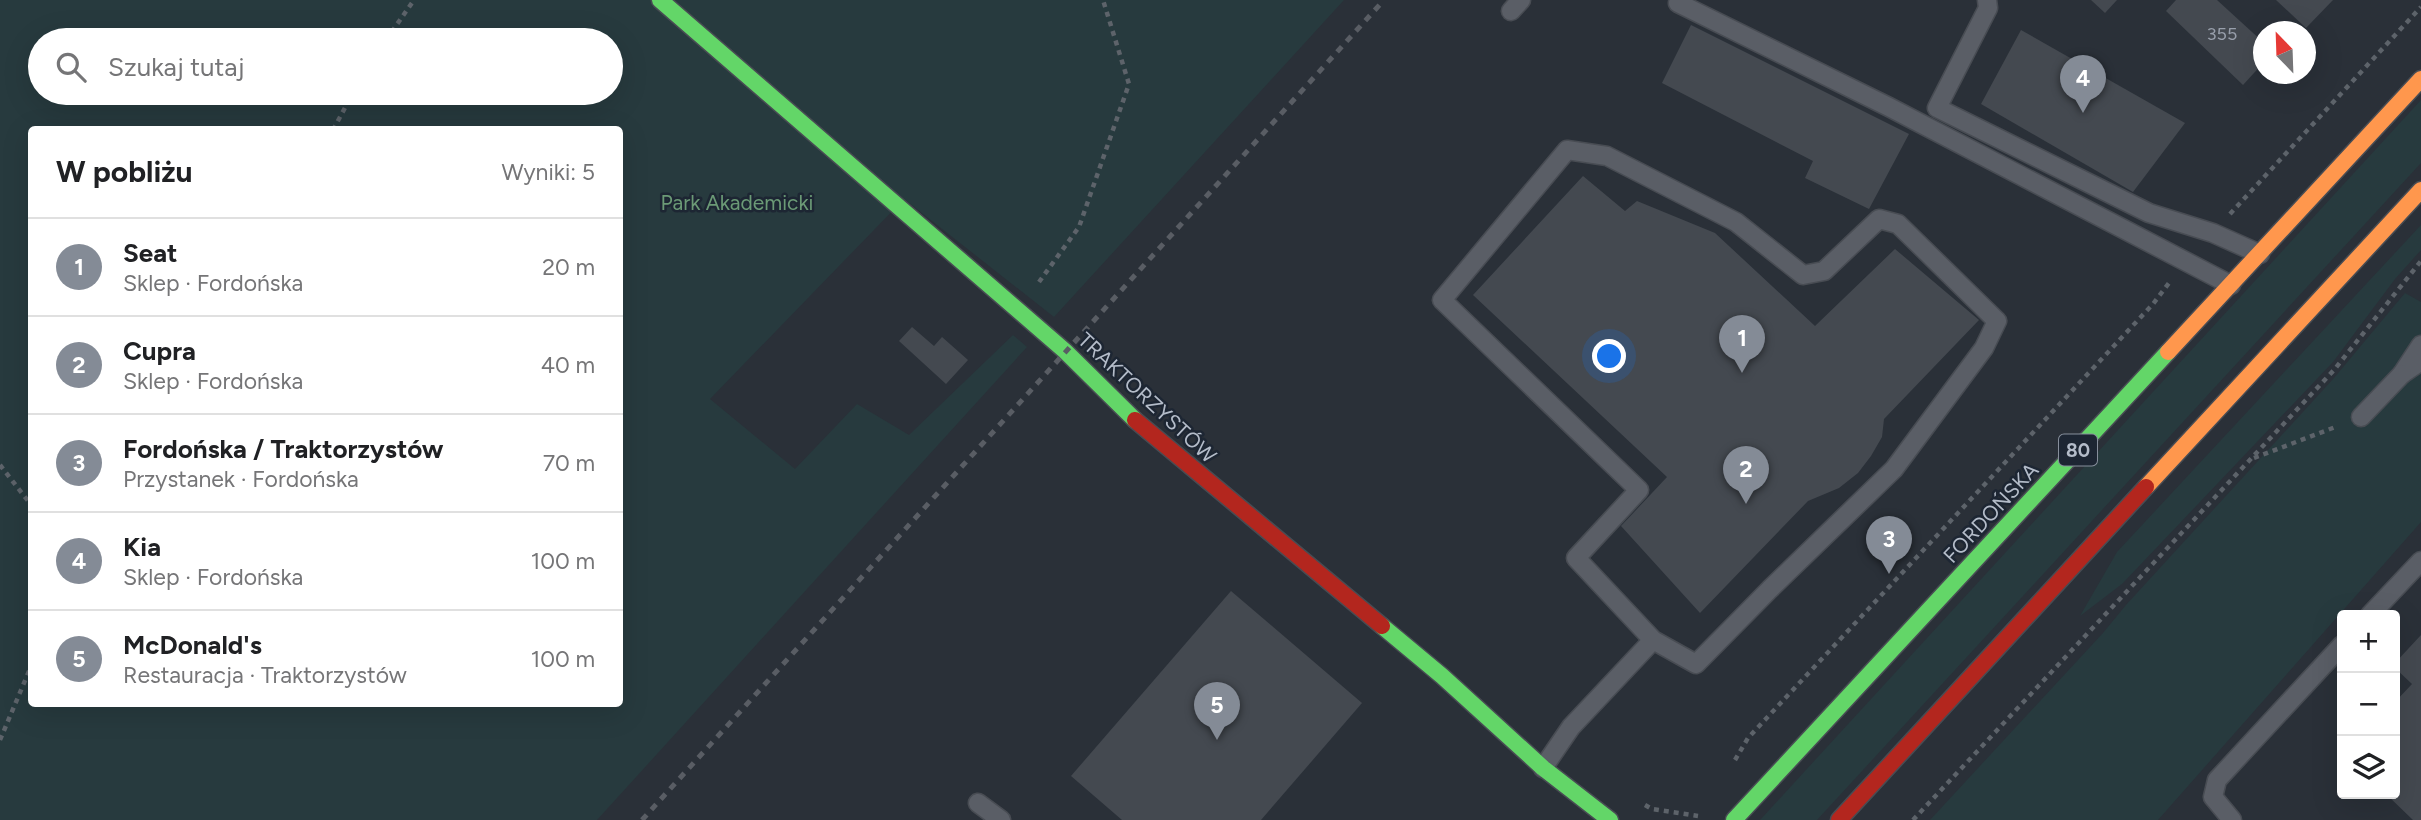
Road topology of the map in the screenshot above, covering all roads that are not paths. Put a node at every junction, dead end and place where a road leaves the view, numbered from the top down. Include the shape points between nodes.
1 (660, 0) edge
2 (1987, 0) edge
3 (1678, 3) dead end
4 (2421, 79) edge
5 (2421, 190) edge
6 (2260, 254) junction
7 (2231, 285) junction
8 (2421, 345) edge
9 (2421, 361) edge
10 (2402, 374) junction
11 (2361, 416) road end
12 (2421, 561) edge
13 (2375, 610) edge
14 (1653, 640) junction
15 (2337, 650) edge
16 (1543, 768) junction
17 (978, 803) dead end
18 (1001, 820) edge
19 (1610, 820) edge
20 (1734, 820) edge
21 (1839, 820) edge
22 (2232, 820) edge

1 - 16 main road, TRAKTORZYSTÓW via 1065,351 1131,417 1441,676
2 - 6 lane via 1988,8 1937,108 2149,213
3 - 7 lane
4 - 6 main road, FORDOŃSKA / 80
5 - 21 main road
6 - 7 main road, FORDOŃSKA / 80
7 - 20 main road, FORDOŃSKA / 80
8 - 10 lane
9 - 10 lane
10 - 11 lane
12 - 13 lane
14 - 14 lane via 1576,558 1639,490 1442,300 1567,150 1608,156 1736,222 1803,275 1824,271 1879,219 1898,225 1997,321 1984,348 1894,469 1696,664
14 - 16 lane via 1570,727
15 - 22 lane via 2217,780 2213,797
16 - 19 main road, TRAKTORZYSTÓW
17 - 18 lane

